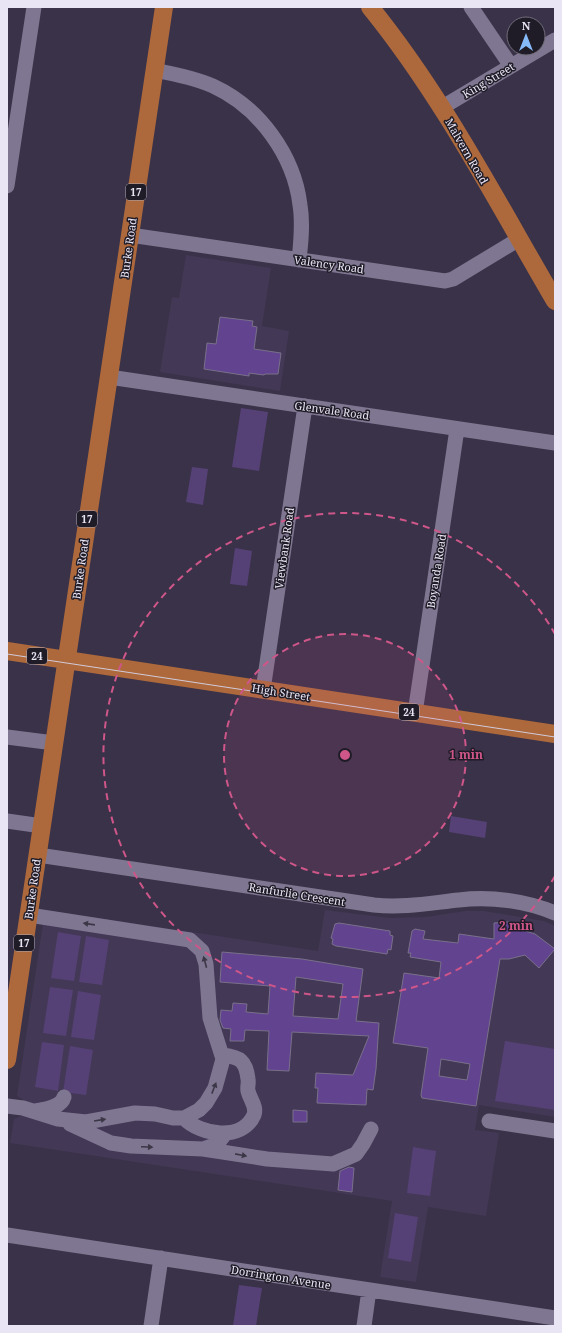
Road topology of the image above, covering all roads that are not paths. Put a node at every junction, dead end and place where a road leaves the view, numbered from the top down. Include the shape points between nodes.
1 (34, 7) edge
2 (164, 7) edge
3 (370, 7) edge
4 (471, 7) edge
5 (555, 40) edge
6 (511, 66) junction
7 (154, 70) junction
8 (441, 108) junction
9 (7, 186) edge
10 (130, 235) junction
11 (519, 239) junction
12 (298, 260) junction
13 (554, 299) edge
14 (109, 377) junction
15 (305, 406) junction
16 (457, 429) junction
17 (555, 443) edge
18 (7, 651) edge
19 (66, 660) junction
20 (263, 690) junction
21 (415, 713) junction
22 (555, 734) edge
23 (7, 737) edge
24 (54, 743) junction
25 (7, 821) edge
26 (42, 826) junction
27 (38, 855) junction
28 (555, 913) edge
29 (29, 915) junction
30 (12, 990) edge
31 (223, 1055) junction
32 (7, 1060) edge
33 (64, 1097) dead end
34 (7, 1106) edge
35 (34, 1112) junction
36 (184, 1118) junction
37 (58, 1119) junction
38 (489, 1121) dead end
39 (371, 1129) dead end
40 (555, 1131) edge
41 (226, 1133) junction
42 (203, 1149) junction
43 (7, 1235) edge
44 (161, 1258) junction
45 (369, 1290) junction
46 (555, 1318) edge
47 (151, 1326) edge
48 (364, 1326) edge

1 - 9 street
2 - 7 main road, Burke Road / 17
3 - 8 main road, Malvern Road
4 - 6 street
5 - 6 street, King Street
6 - 8 street, King Street
7 - 10 main road, Burke Road / 17
7 - 12 street via 184,76 215,87 241,103 270,132 290,167 299,195 301,236
8 - 11 main road, Malvern Road
10 - 12 street, Valency Road
10 - 14 main road, Burke Road / 17
11 - 12 street, Valency Road via 445,281
11 - 13 main road, Malvern Road
14 - 15 street, Glenvale Road
14 - 19 main road, Burke Road / 17
15 - 16 street, Glenvale Road
15 - 20 street, Viewbank Road
16 - 17 street, Glenvale Road
16 - 21 street, Boyanda Road
18 - 19 main road, High Street / 24
19 - 20 main road, High Street / 24
19 - 24 main road, Burke Road / 17
20 - 21 main road, High Street / 24
21 - 22 main road, High Street / 24
23 - 24 street
24 - 26 main road, Burke Road / 17
25 - 26 street
26 - 27 main road, Burke Road / 17
27 - 28 street, Ranfurlie Crescent via 374,905 412,906 461,899 491,899 528,904
27 - 29 main road, Burke Road / 17
29 - 30 main road, Burke Road / 17
31 -> 29 street via 210,1018 206,964 202,951 190,940
30 - 32 main road, Burke Road / 17
36 -> 31 street via 199,1110 211,1096
31 - 41 street via 238,1058 242,1062 248,1080 248,1092 255,1110 246,1124
33 - 35 street via 57,1106
34 - 35 street
35 - 37 street
37 -> 36 street via 86,1122 139,1113
36 - 41 street via 196,1128
37 -> 42 street via 101,1140 118,1145
38 - 40 street
42 -> 39 street via 267,1159 333,1164 356,1154
41 - 42 street via 217,1144
43 - 44 street, Dorrington Avenue
44 - 45 street, Dorrington Avenue
44 - 47 street
45 - 46 street, Dorrington Avenue
45 - 48 street

